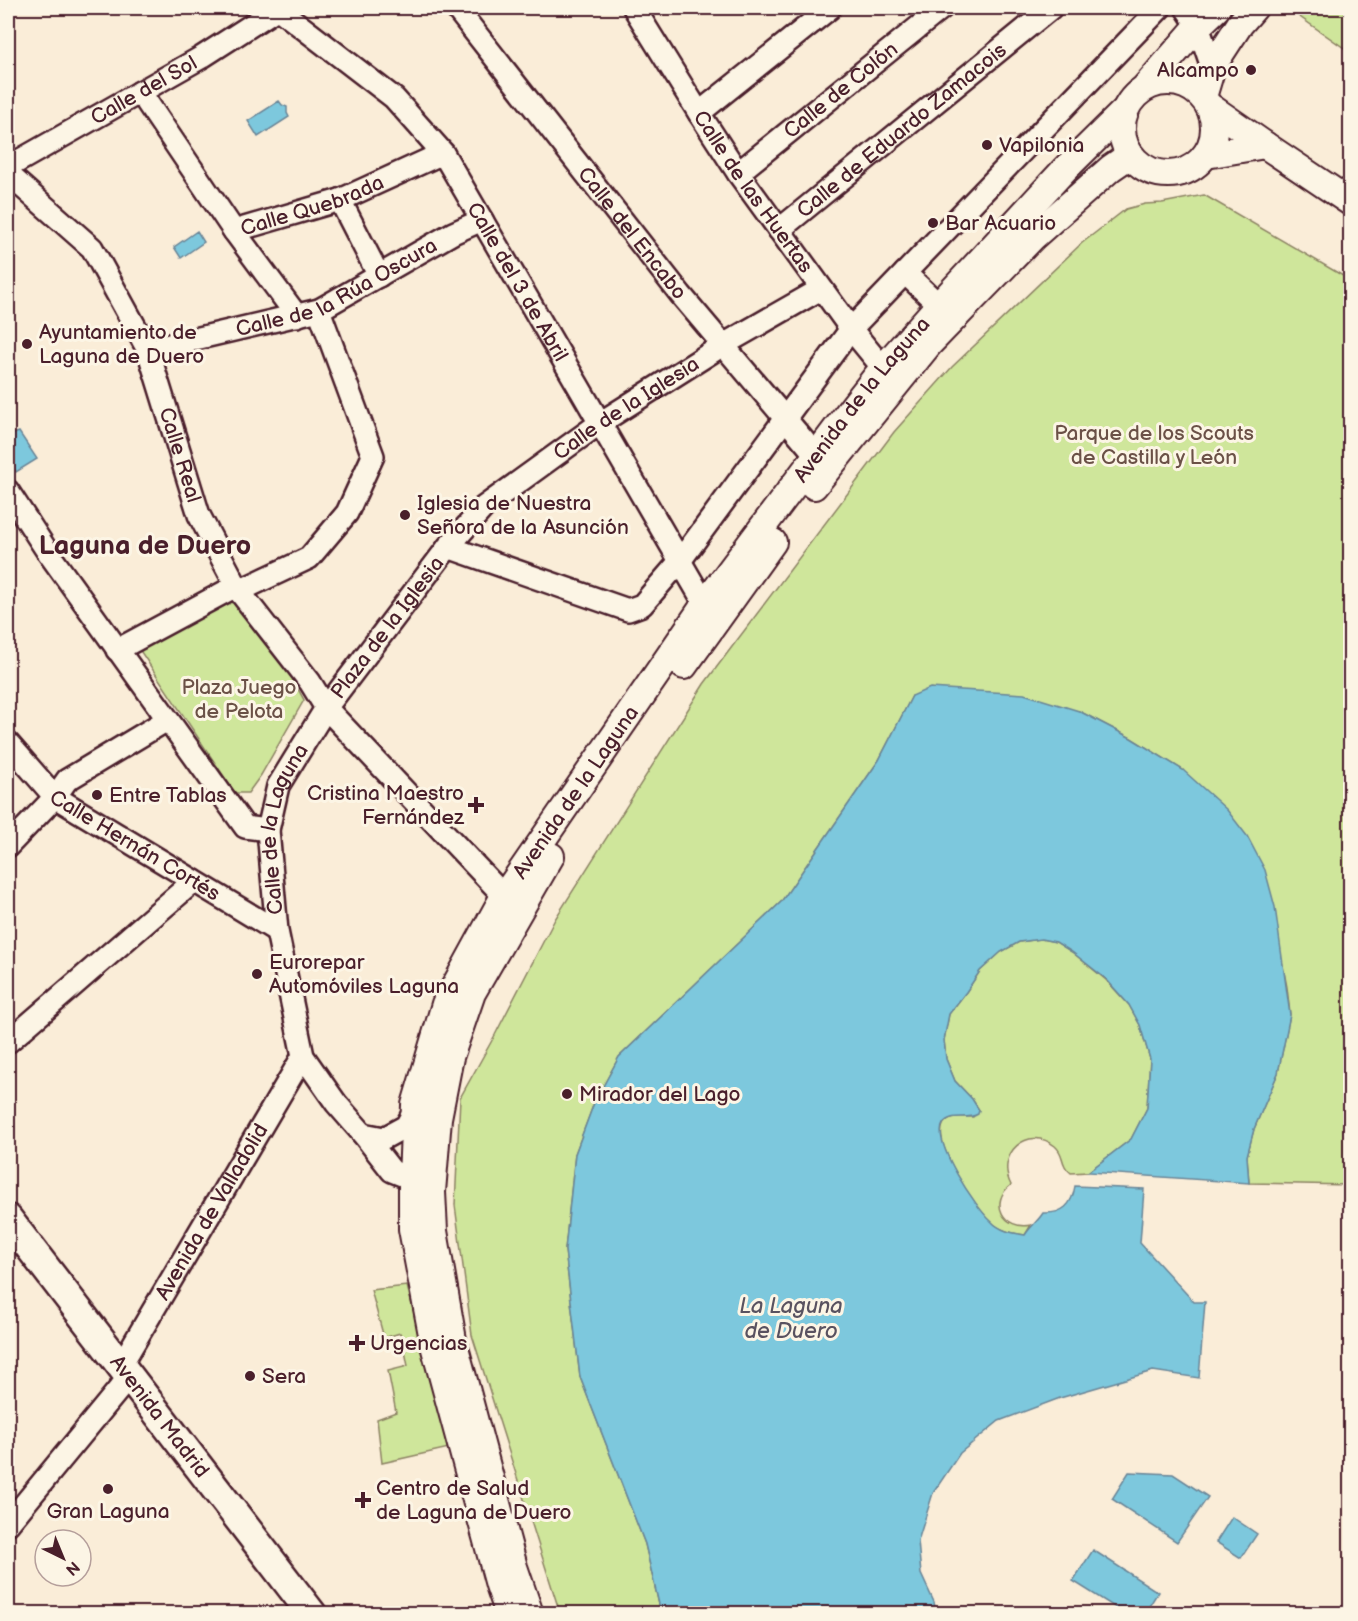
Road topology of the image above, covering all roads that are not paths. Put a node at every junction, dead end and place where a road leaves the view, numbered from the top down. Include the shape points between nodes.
1 (277, 8) edge
2 (456, 8) edge
3 (830, 8) edge
4 (942, 8) edge
5 (1051, 8) edge
6 (1160, 8) edge
7 (1216, 8) edge
8 (1254, 8) edge
9 (640, 10) edge
10 (1192, 17) edge
11 (1212, 67) junction
12 (1146, 86) junction
13 (140, 92) junction
14 (1206, 102) junction
15 (1123, 112) junction
16 (699, 113) junction
17 (1265, 145) junction
18 (443, 153) junction
19 (1130, 155) junction
20 (1206, 155) junction
21 (8, 167) edge
22 (738, 173) junction
23 (8, 174) edge
24 (340, 200) junction
25 (1350, 202) edge
26 (483, 222) junction
27 (779, 230) junction
28 (234, 231) junction
29 (905, 273) junction
30 (379, 276) junction
31 (821, 289) junction
32 (939, 305) junction
33 (319, 310) junction
34 (297, 316) junction
35 (851, 329) junction
36 (723, 345) junction
37 (148, 350) junction
38 (883, 368) junction
39 (784, 418) junction
40 (600, 423) junction
41 (816, 455) junction
42 (8, 491) edge
43 (448, 547) junction
44 (680, 561) junction
45 (238, 589) junction
46 (705, 604) junction
47 (117, 650) junction
48 (326, 708) junction
49 (167, 720) junction
50 (8, 742) edge
51 (8, 766) edge
52 (55, 797) junction
53 (268, 830) junction
54 (8, 846) edge
55 (195, 880) junction
56 (504, 896) junction
57 (277, 932) junction
58 (8, 1042) edge
59 (303, 1056) junction
60 (415, 1110) junction
61 (363, 1134) junction
62 (423, 1178) junction
63 (8, 1219) edge
64 (125, 1371) junction
65 (8, 1524) edge
66 (312, 1614) edge
67 (509, 1614) edge
68 (530, 1614) edge

1 - 13 street, Calle del Sol
1 - 18 street, Calle del 3 de Abril via 394,98
2 - 36 street, Calle del Encabo
3 - 16 street
4 - 22 street, Calle de Colón
5 - 27 street, Calle de Eduardo Zamacois
6 - 29 street
7 - 10 street
8 - 11 street
9 - 16 street, Calle de las Huertas
10 - 11 street
10 - 12 street
11 - 14 street
12 - 14 street via 1169,81 1190,87
12 - 15 street
13 - 21 street, Calle del Sol
13 - 28 street, Calle Quebrada
14 - 17 street
14 - 20 street via 1214,122
15 - 19 street via 1121,133
15 - 32 street, Avenida de la Laguna
16 - 22 street, Calle de las Huertas
17 - 20 street
17 - 25 street
18 - 24 street, Calle Quebrada
18 - 26 street, Calle del 3 de Abril
19 - 20 street via 1141,166 1159,174 1182,172
19 - 62 street, Avenida de la Laguna via 1033,237 928,344 798,507 544,866 472,993 450,1057
22 - 27 street, Calle de las Huertas
23 - 37 street, Calle Real via 92,248
24 - 28 street, Calle Quebrada
24 - 30 street
26 - 30 street, Calle de la Rúa Oscura via 453,233
26 - 40 street, Calle del 3 de Abril
27 - 31 street, Calle de las Huertas
28 - 34 street
29 - 32 street
29 - 35 street
30 - 33 street, Calle de la Rúa Oscura
31 - 35 street, Calle de las Huertas
31 - 36 street, Calle de la Iglesia
32 - 38 street, Avenida de la Laguna
33 - 34 street, Calle de la Rúa Oscura
33 - 45 street via 374,456 347,513 309,558
34 - 37 street, Calle de la Rúa Oscura
35 - 38 street, Calle de las Huertas
35 - 39 street
36 - 39 street, Calle del Encabo
36 - 40 street, Calle de la Iglesia
37 - 45 street, Calle Real via 200,515
38 - 41 street, Avenida de la Laguna
39 - 41 street, Calle del Encabo
39 - 44 street
40 - 43 street, Calle de la Iglesia via 484,507
40 - 44 street, Calle del 3 de Abril
41 - 46 street, Avenida de la Laguna
42 - 47 street
43 - 44 street via 628,610 642,605
43 - 48 street, Plaza de la Iglesia
44 - 46 street, Calle del 3 de Abril
45 - 47 street
45 - 48 street, Calle Real via 310,681
46 - 56 street, Avenida de la Laguna
47 - 49 street
48 - 53 street, Calle de la Laguna via 278,786
48 - 56 street, Calle Real
49 - 52 street via 67,780
49 - 53 street via 245,827
50 - 52 street, Calle Hernán Cortés
51 - 52 street
52 - 54 street
52 - 55 street, Calle Hernán Cortés
53 - 57 street, Calle de la Laguna
55 - 57 street, Calle Hernán Cortés
55 - 58 street
56 - 60 street, Avenida de la Laguna via 445,1004
57 - 59 street, Calle de la Laguna
59 - 61 street, Calle de la Laguna
59 - 64 street, Avenida de Valladolid
60 - 61 street via 406,1126 384,1138
60 - 62 street, Avenida de la Laguna
61 - 62 street, Calle de la Laguna via 392,1171
62 - 67 street, Avenida de la Laguna via 412,1229 434,1345
62 - 68 street, Avenida de la Laguna via 453,1341
63 - 64 main road, Avenida Madrid
64 - 65 street, Avenida de Valladolid
64 - 66 main road, Avenida Madrid

